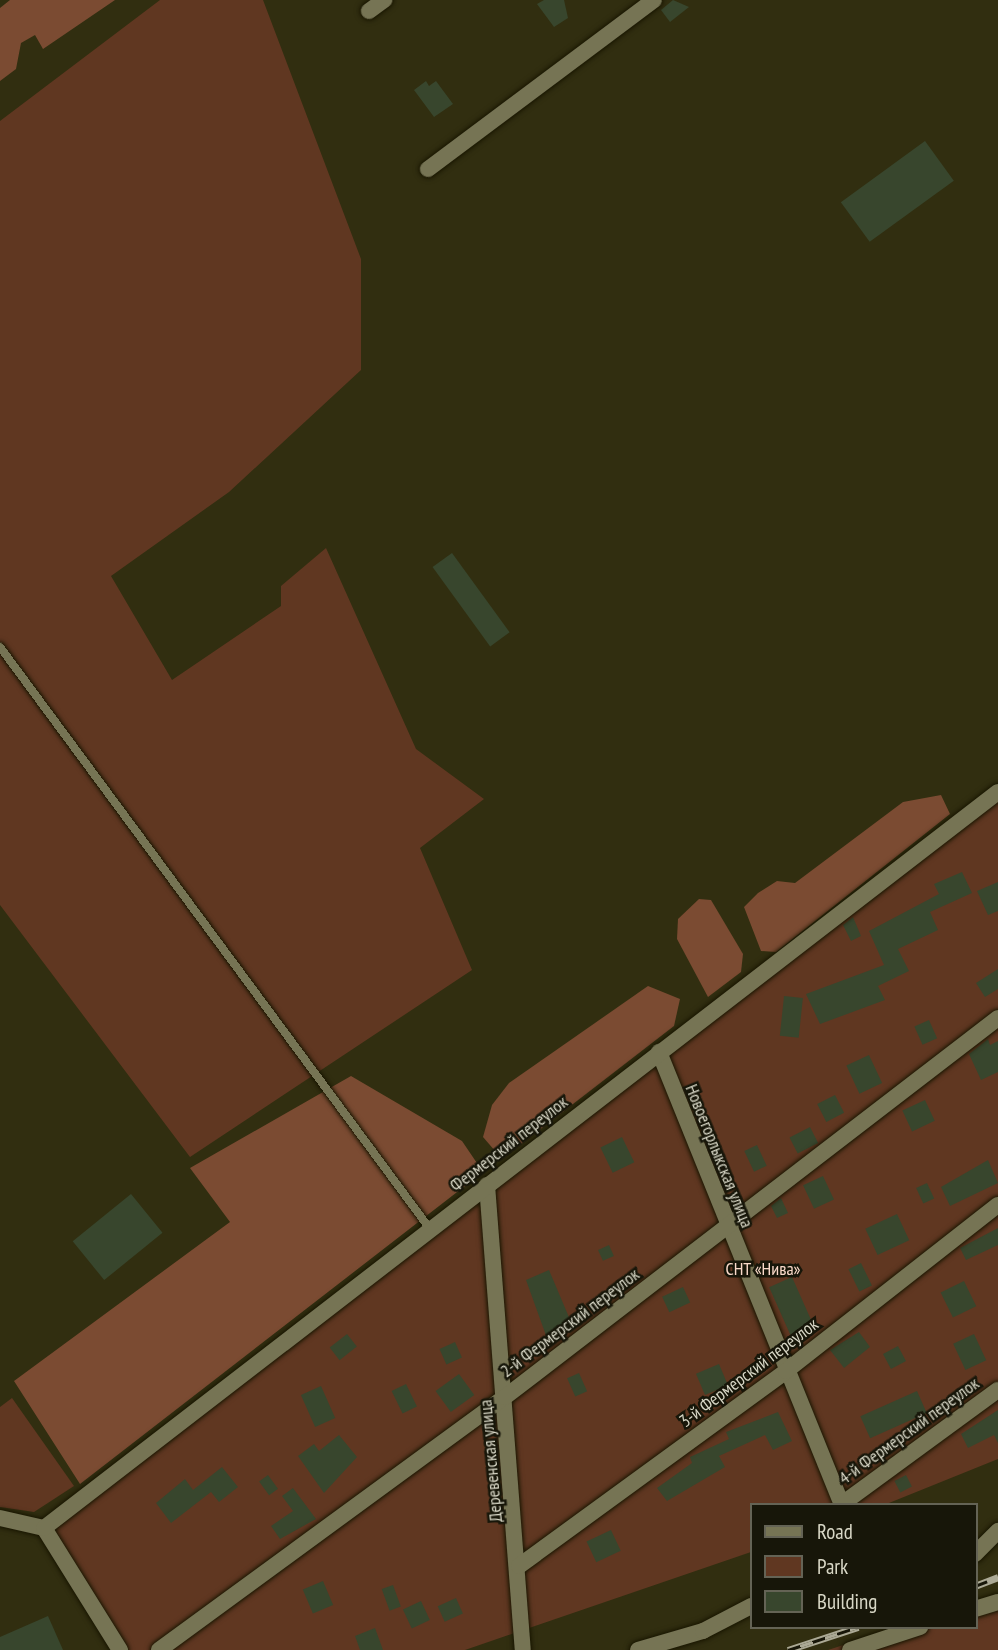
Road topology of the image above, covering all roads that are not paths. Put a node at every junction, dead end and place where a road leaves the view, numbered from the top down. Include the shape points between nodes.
1 (384, 0) edge
2 (654, 0) edge
3 (369, 11) dead end
4 (428, 169) dead end
5 (0, 647) edge
6 (998, 792) edge
7 (998, 1018) edge
8 (659, 1052) junction
9 (487, 1185) junction
10 (998, 1205) edge
11 (430, 1229) junction
12 (727, 1229) junction
13 (786, 1371) junction
14 (998, 1390) edge
15 (505, 1397) junction
16 (842, 1503) edge
17 (843, 1503) edge
18 (0, 1518) edge
19 (44, 1528) junction
20 (998, 1531) edge
21 (977, 1552) edge
22 (519, 1566) junction
23 (998, 1602) edge
24 (750, 1607) edge
25 (977, 1608) edge
26 (914, 1629) edge
27 (120, 1650) edge
28 (159, 1650) edge
29 (523, 1650) edge
30 (638, 1650) edge
31 (850, 1650) edge

1 - 3 street
2 - 4 street
5 - 11 lane
6 - 8 street, Фермерский переулок
7 - 12 street, 2-й Фермерский переулок
8 - 9 street, Фермерский переулок
8 - 12 street, Новоегорлыкская улица
9 - 11 street, Фермерский переулок
9 - 15 street, Деревенская улица
10 - 13 street, 3-й Фермерский переулок
11 - 19 street, Фермерский переулок
12 - 13 street, Новоегорлыкская улица
12 - 15 street, 2-й Фермерский переулок
13 - 16 street, Новоегорлыкская улица
13 - 22 street, 3-й Фермерский переулок
14 - 17 street, 4-й Фермерский переулок
15 - 22 street, Деревенская улица
15 - 28 street, 2-й Фермерский переулок
18 - 19 street
19 - 27 street
20 - 21 street
22 - 29 street, Деревенская улица
23 - 25 street
24 - 30 street via 703,1631
26 - 31 street

